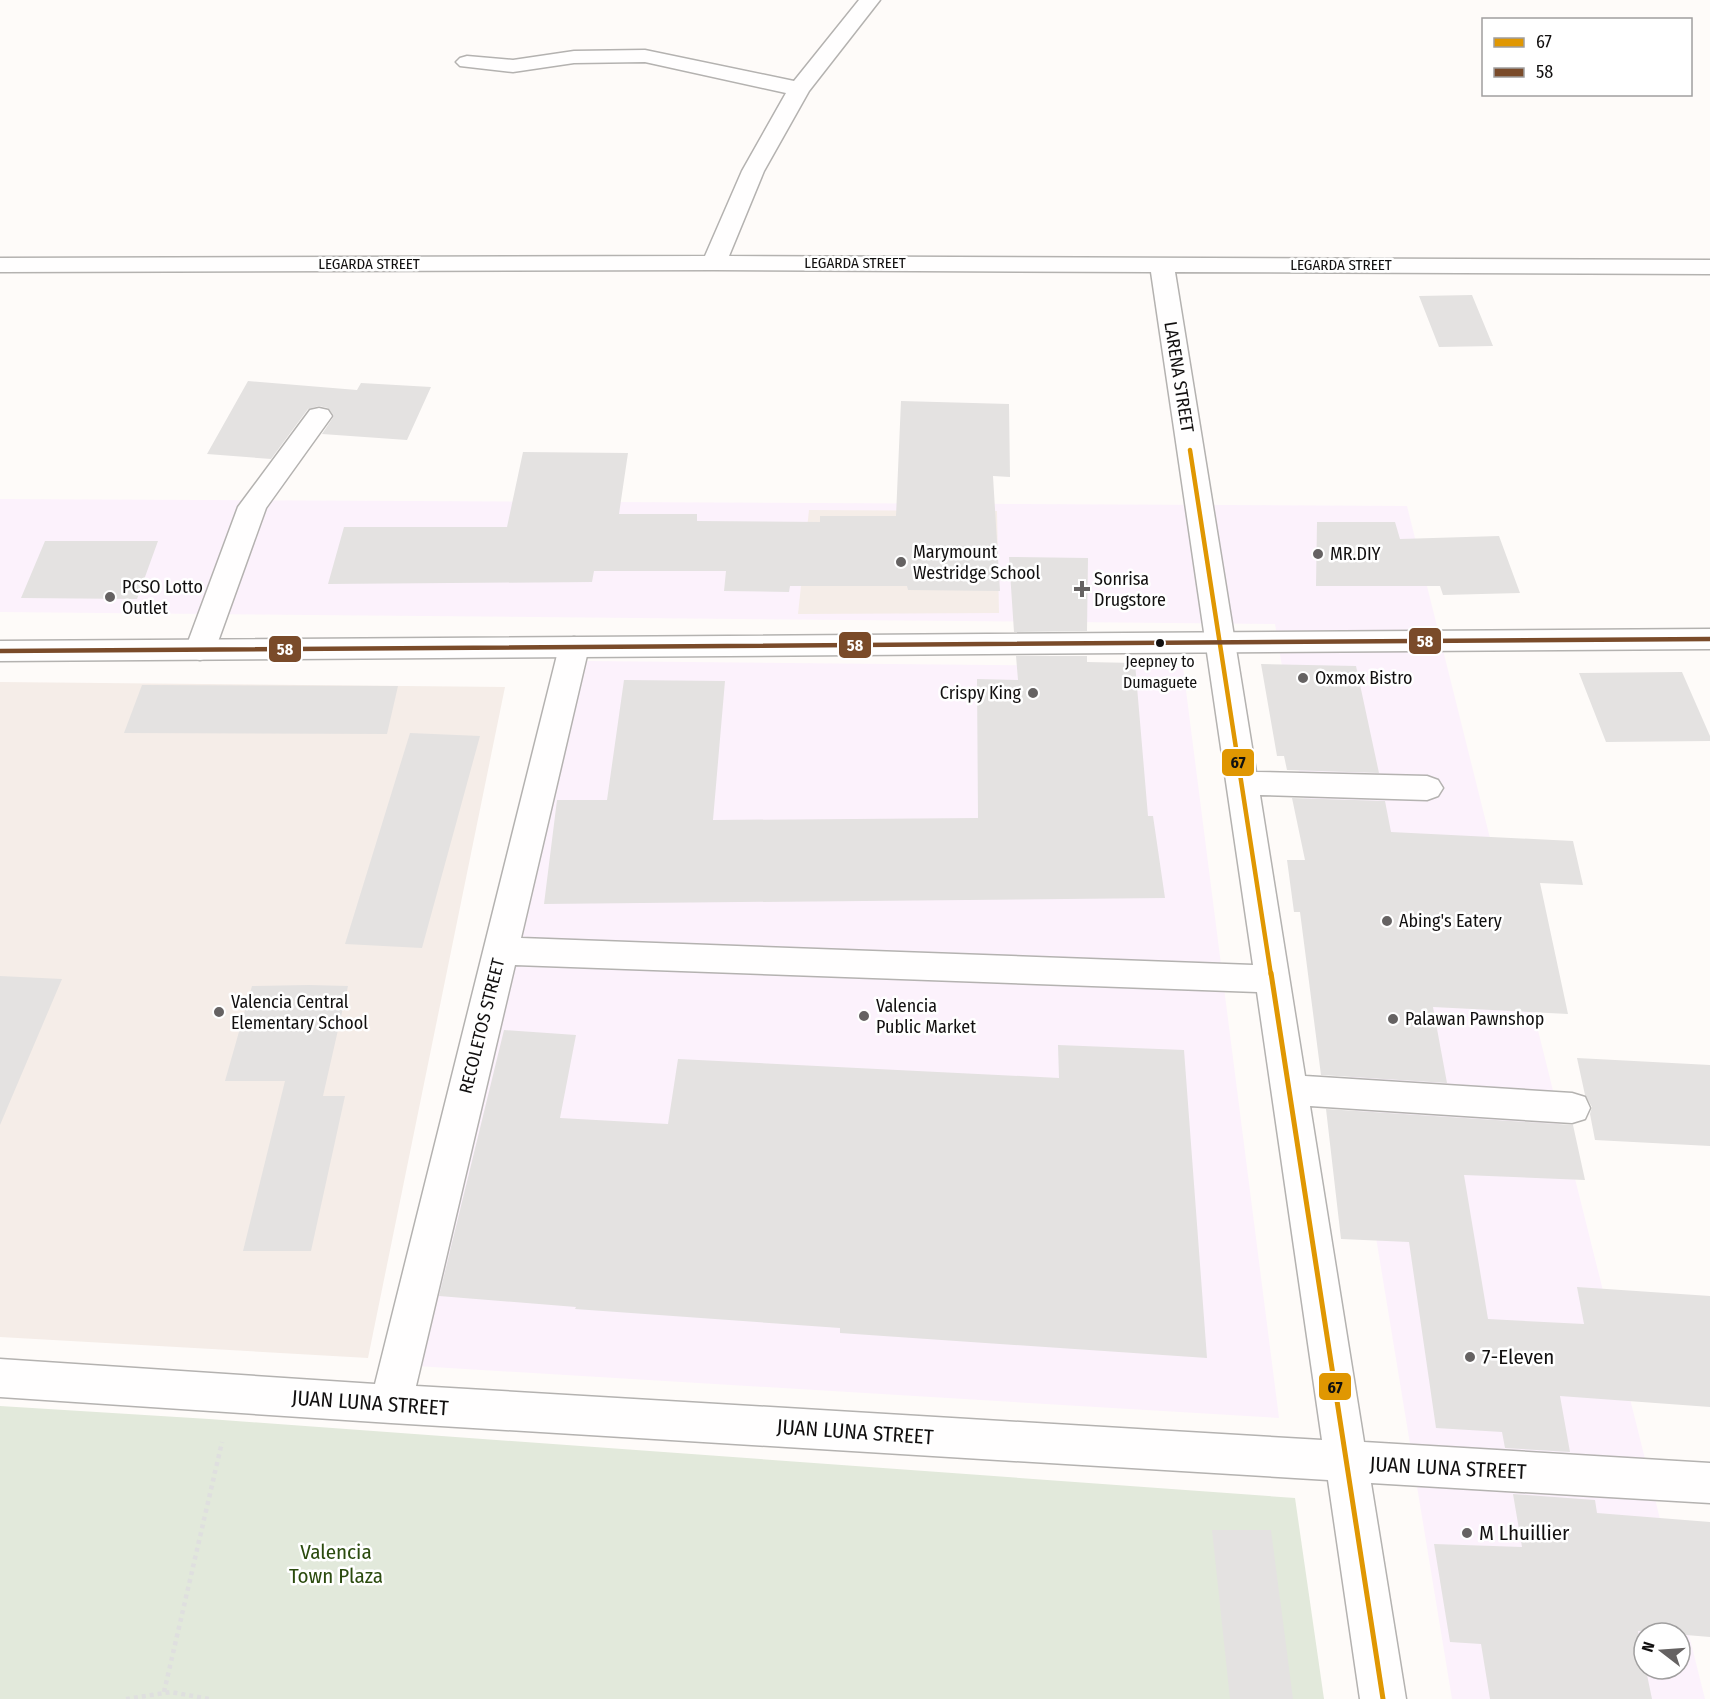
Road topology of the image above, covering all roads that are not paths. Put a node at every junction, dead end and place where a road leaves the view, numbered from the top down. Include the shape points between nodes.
1 (870, 0) edge
2 (467, 62) dead end
3 (799, 89) junction
4 (714, 263) junction
5 (1162, 264) junction
6 (0, 265) edge
7 (1707, 272) edge
8 (319, 416) dead end
9 (1710, 639) edge
10 (1220, 643) junction
11 (574, 647) junction
12 (200, 650) junction
13 (0, 651) edge
14 (1242, 783) junction
15 (1427, 788) dead end
16 (500, 951) junction
17 (1272, 979) junction
18 (1290, 1090) junction
19 (1572, 1108) dead end
20 (0, 1378) edge
21 (391, 1404) junction
22 (1347, 1462) junction
23 (1710, 1483) edge
24 (1383, 1699) edge

1 - 3 street
2 - 3 street via 513,66 574,57 645,56
3 - 4 street via 753,171
4 - 5 street, LEGARDA STREET
4 - 6 street, LEGARDA STREET
5 - 7 street, LEGARDA STREET
5 - 10 street, LARENA STREET
8 - 12 street via 252,507
9 - 10 street
10 - 11 street
10 - 14 street, LARENA STREET
11 - 12 street
11 - 16 street, RECOLETOS STREET
12 - 13 street
14 - 15 street
14 - 17 street, LARENA STREET
16 - 17 street
16 - 21 street, RECOLETOS STREET
17 - 18 street, LARENA STREET
18 - 19 street
18 - 22 street, LARENA STREET
20 - 21 street, JUAN LUNA STREET
21 - 22 street, JUAN LUNA STREET
22 - 23 street, JUAN LUNA STREET
22 - 24 street, LARENA STREET

